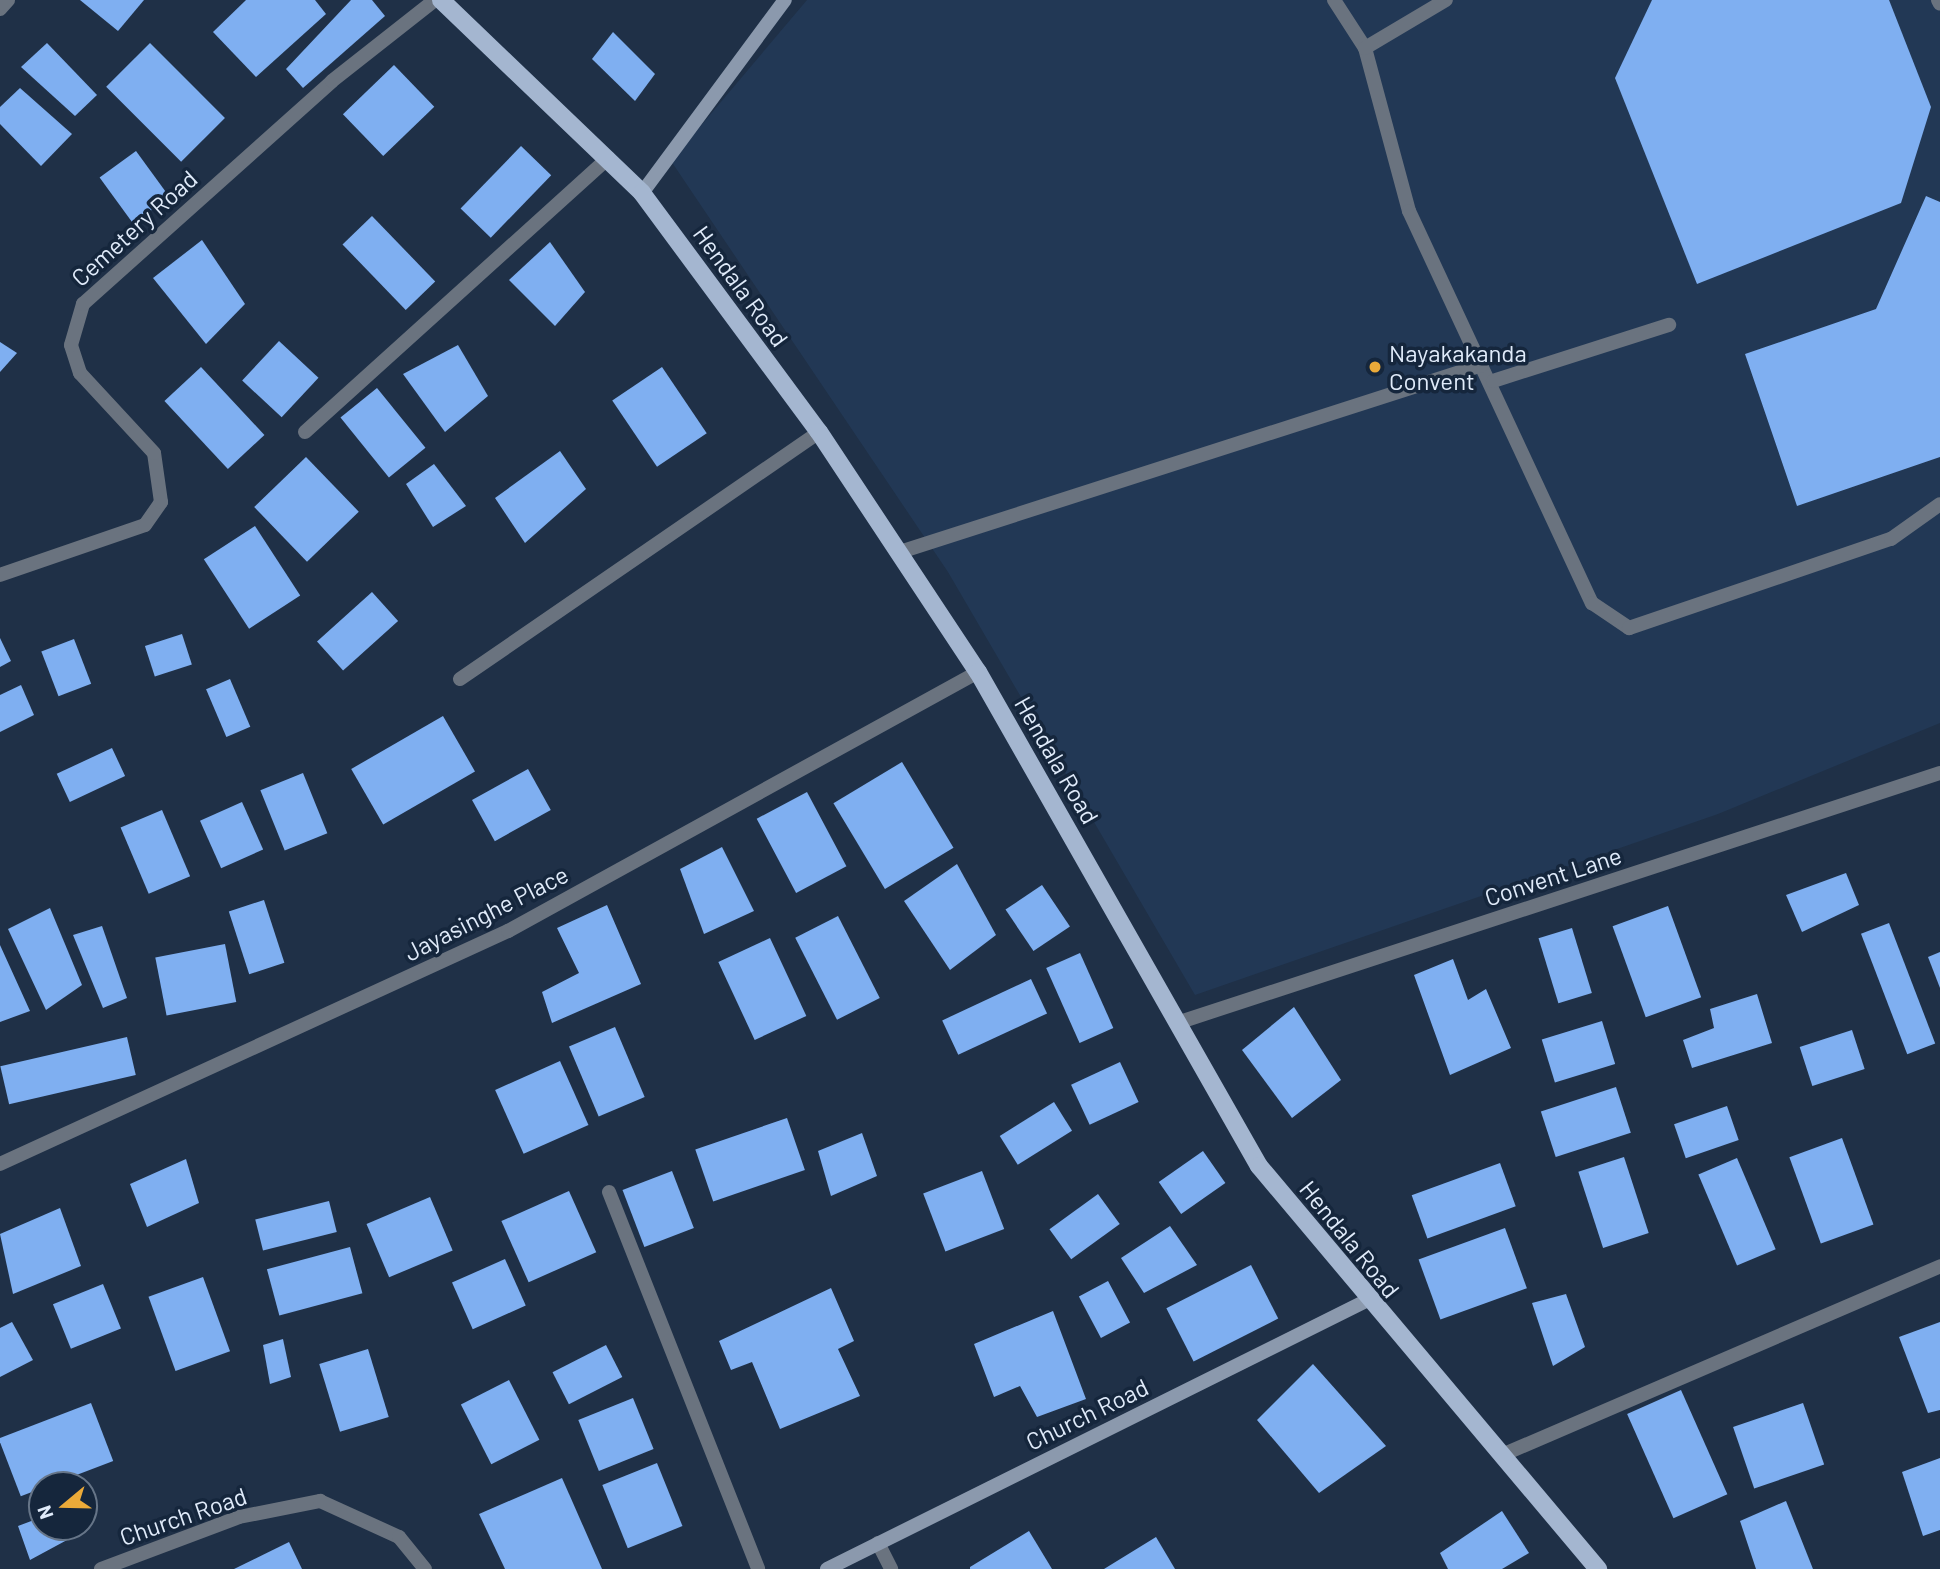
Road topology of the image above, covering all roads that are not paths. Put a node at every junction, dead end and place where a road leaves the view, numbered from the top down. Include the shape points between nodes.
1 (8, 0) edge
2 (435, 0) edge
3 (441, 0) edge
4 (785, 0) edge
5 (1334, 0) edge
6 (1446, 0) edge
7 (0, 9) edge
8 (1365, 48) junction
9 (608, 158) junction
10 (642, 193) junction
11 (1669, 325) dead end
12 (1482, 365) junction
13 (1493, 382) junction
14 (305, 432) dead end
15 (819, 432) junction
16 (1940, 504) edge
17 (903, 551) junction
18 (0, 575) edge
19 (978, 672) junction
20 (460, 679) dead end
21 (1940, 772) edge
22 (1180, 1022) junction
23 (0, 1164) edge
24 (609, 1192) dead end
25 (1940, 1266) edge
26 (1368, 1300) junction
27 (1502, 1455) junction
28 (878, 1543) junction
29 (101, 1569) edge
30 (425, 1569) edge
31 (758, 1569) edge
32 (827, 1569) edge
33 (891, 1569) edge
34 (1598, 1569) edge

1 - 7 street
2 - 18 street, Cemetery Road via 332,81 83,304 71,345 80,373 154,453 161,502 145,525
3 - 9 main road, Hendala Road
4 - 10 street
5 - 8 street
6 - 8 street
8 - 12 street via 1409,211
9 - 10 main road, Hendala Road
9 - 14 street
10 - 15 main road, Hendala Road
11 - 13 street
12 - 13 street
12 - 17 street
13 - 16 street via 1592,603 1629,628 1891,539
15 - 17 main road, Hendala Road
15 - 20 street
17 - 19 main road, Hendala Road
19 - 22 main road, Hendala Road
19 - 23 street, Jayasinghe Place via 508,931
21 - 22 street, Convent Lane
22 - 26 main road, Hendala Road via 1259,1166
24 - 31 street
25 - 27 street
26 - 27 main road, Hendala Road
26 - 28 street, Church Road
27 - 34 main road, Hendala Road
28 - 32 street, Church Road
28 - 33 street
29 - 30 street, Church Road via 239,1517 320,1501 400,1537

